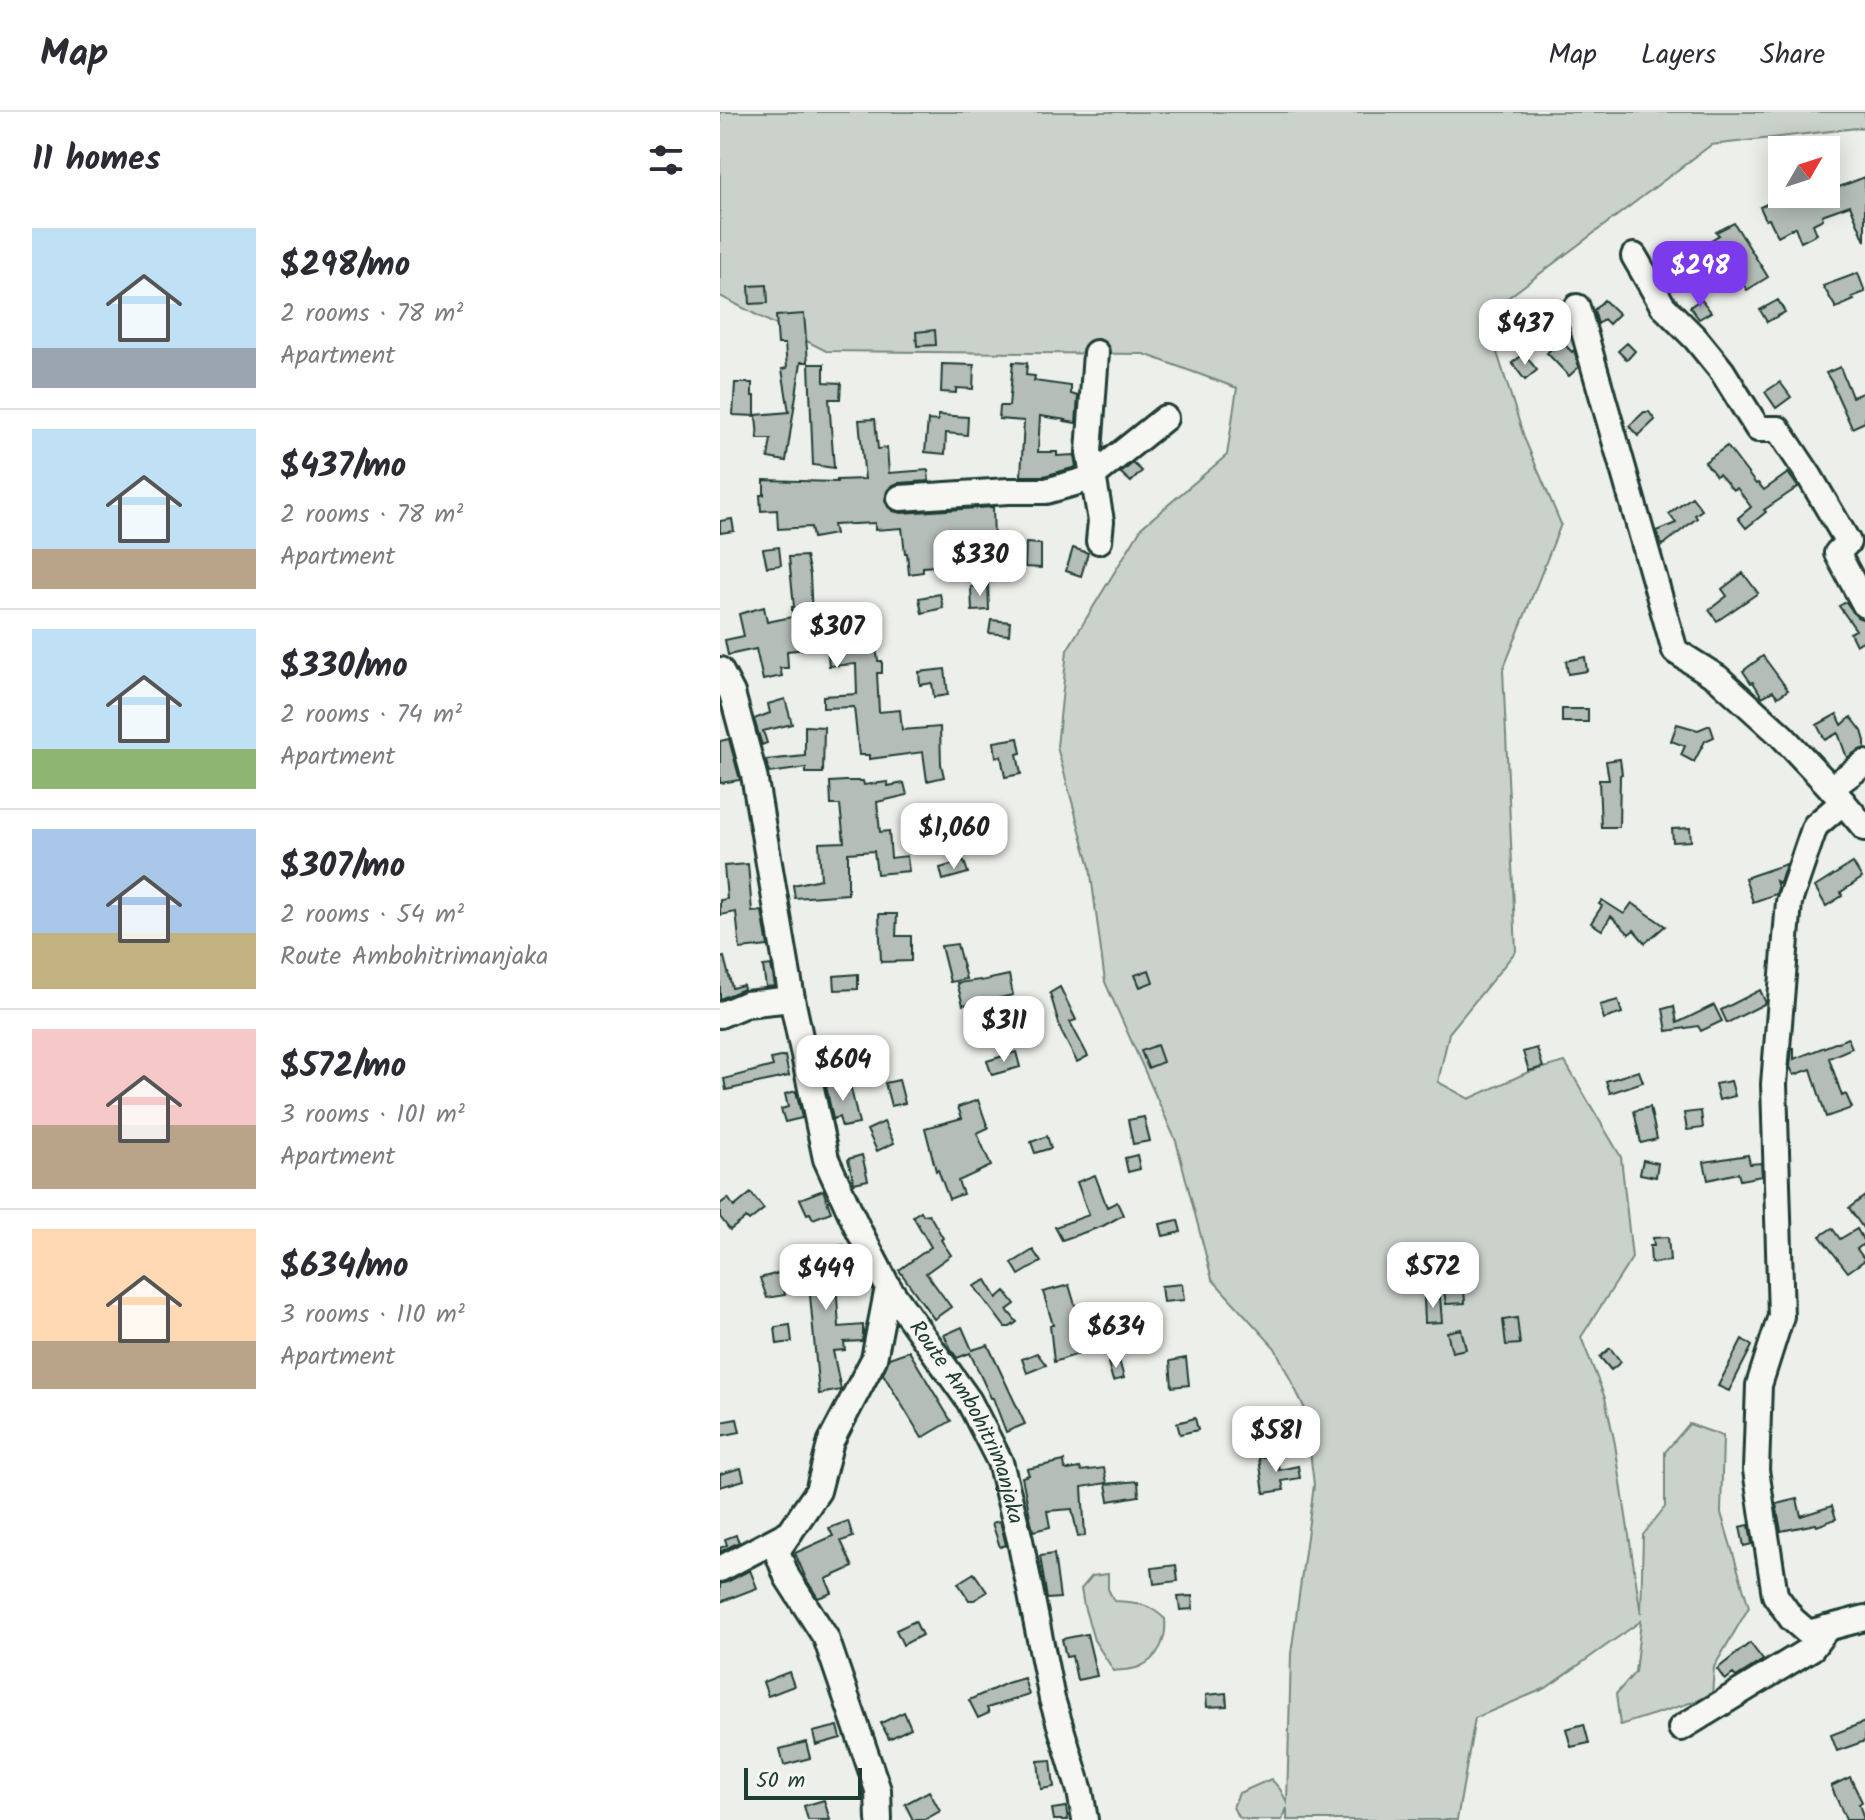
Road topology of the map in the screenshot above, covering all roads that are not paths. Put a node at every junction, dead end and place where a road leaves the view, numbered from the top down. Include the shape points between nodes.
1 (1634, 256) dead end
2 (1577, 307) dead end
3 (1096, 353) dead end
4 (1165, 418) dead end
5 (1093, 476) junction
6 (900, 498) dead end
7 (1099, 541) dead end
8 (1865, 605) edge
9 (720, 670) edge
10 (1865, 763) edge
11 (1837, 795) junction
12 (1865, 828) edge
13 (792, 999) junction
14 (720, 1015) edge
15 (888, 1287) junction
16 (792, 1531) junction
17 (720, 1569) edge
18 (1865, 1618) edge
19 (1827, 1628) junction
20 (1681, 1728) dead end
21 (879, 1820) edge
22 (1085, 1820) edge

1 - 8 street via 1663,306 1722,371 1758,429 1778,429 1810,477 1848,542 1837,553
2 - 11 street via 1675,651 1718,678
3 - 5 street via 1089,452
4 - 5 street
5 - 6 street via 1046,491
5 - 7 street
9 - 13 street, Route Ambohitrimanjaka via 732,693 754,775
10 - 11 street
11 - 12 street
11 - 19 street via 1815,826 1789,902 1774,1084 1781,1316 1759,1385 1756,1470 1775,1595 1808,1633
13 - 14 street via 746,1004
13 - 15 street, Route Ambohitrimanjaka via 826,1159
15 - 16 street via 874,1359 831,1441 818,1491
15 - 22 street, Route Ambohitrimanjaka via 969,1401 1000,1462 1052,1699
16 - 17 street
16 - 21 street via 777,1551 787,1577 826,1638 878,1790
18 - 19 street
19 - 20 street via 1812,1648

